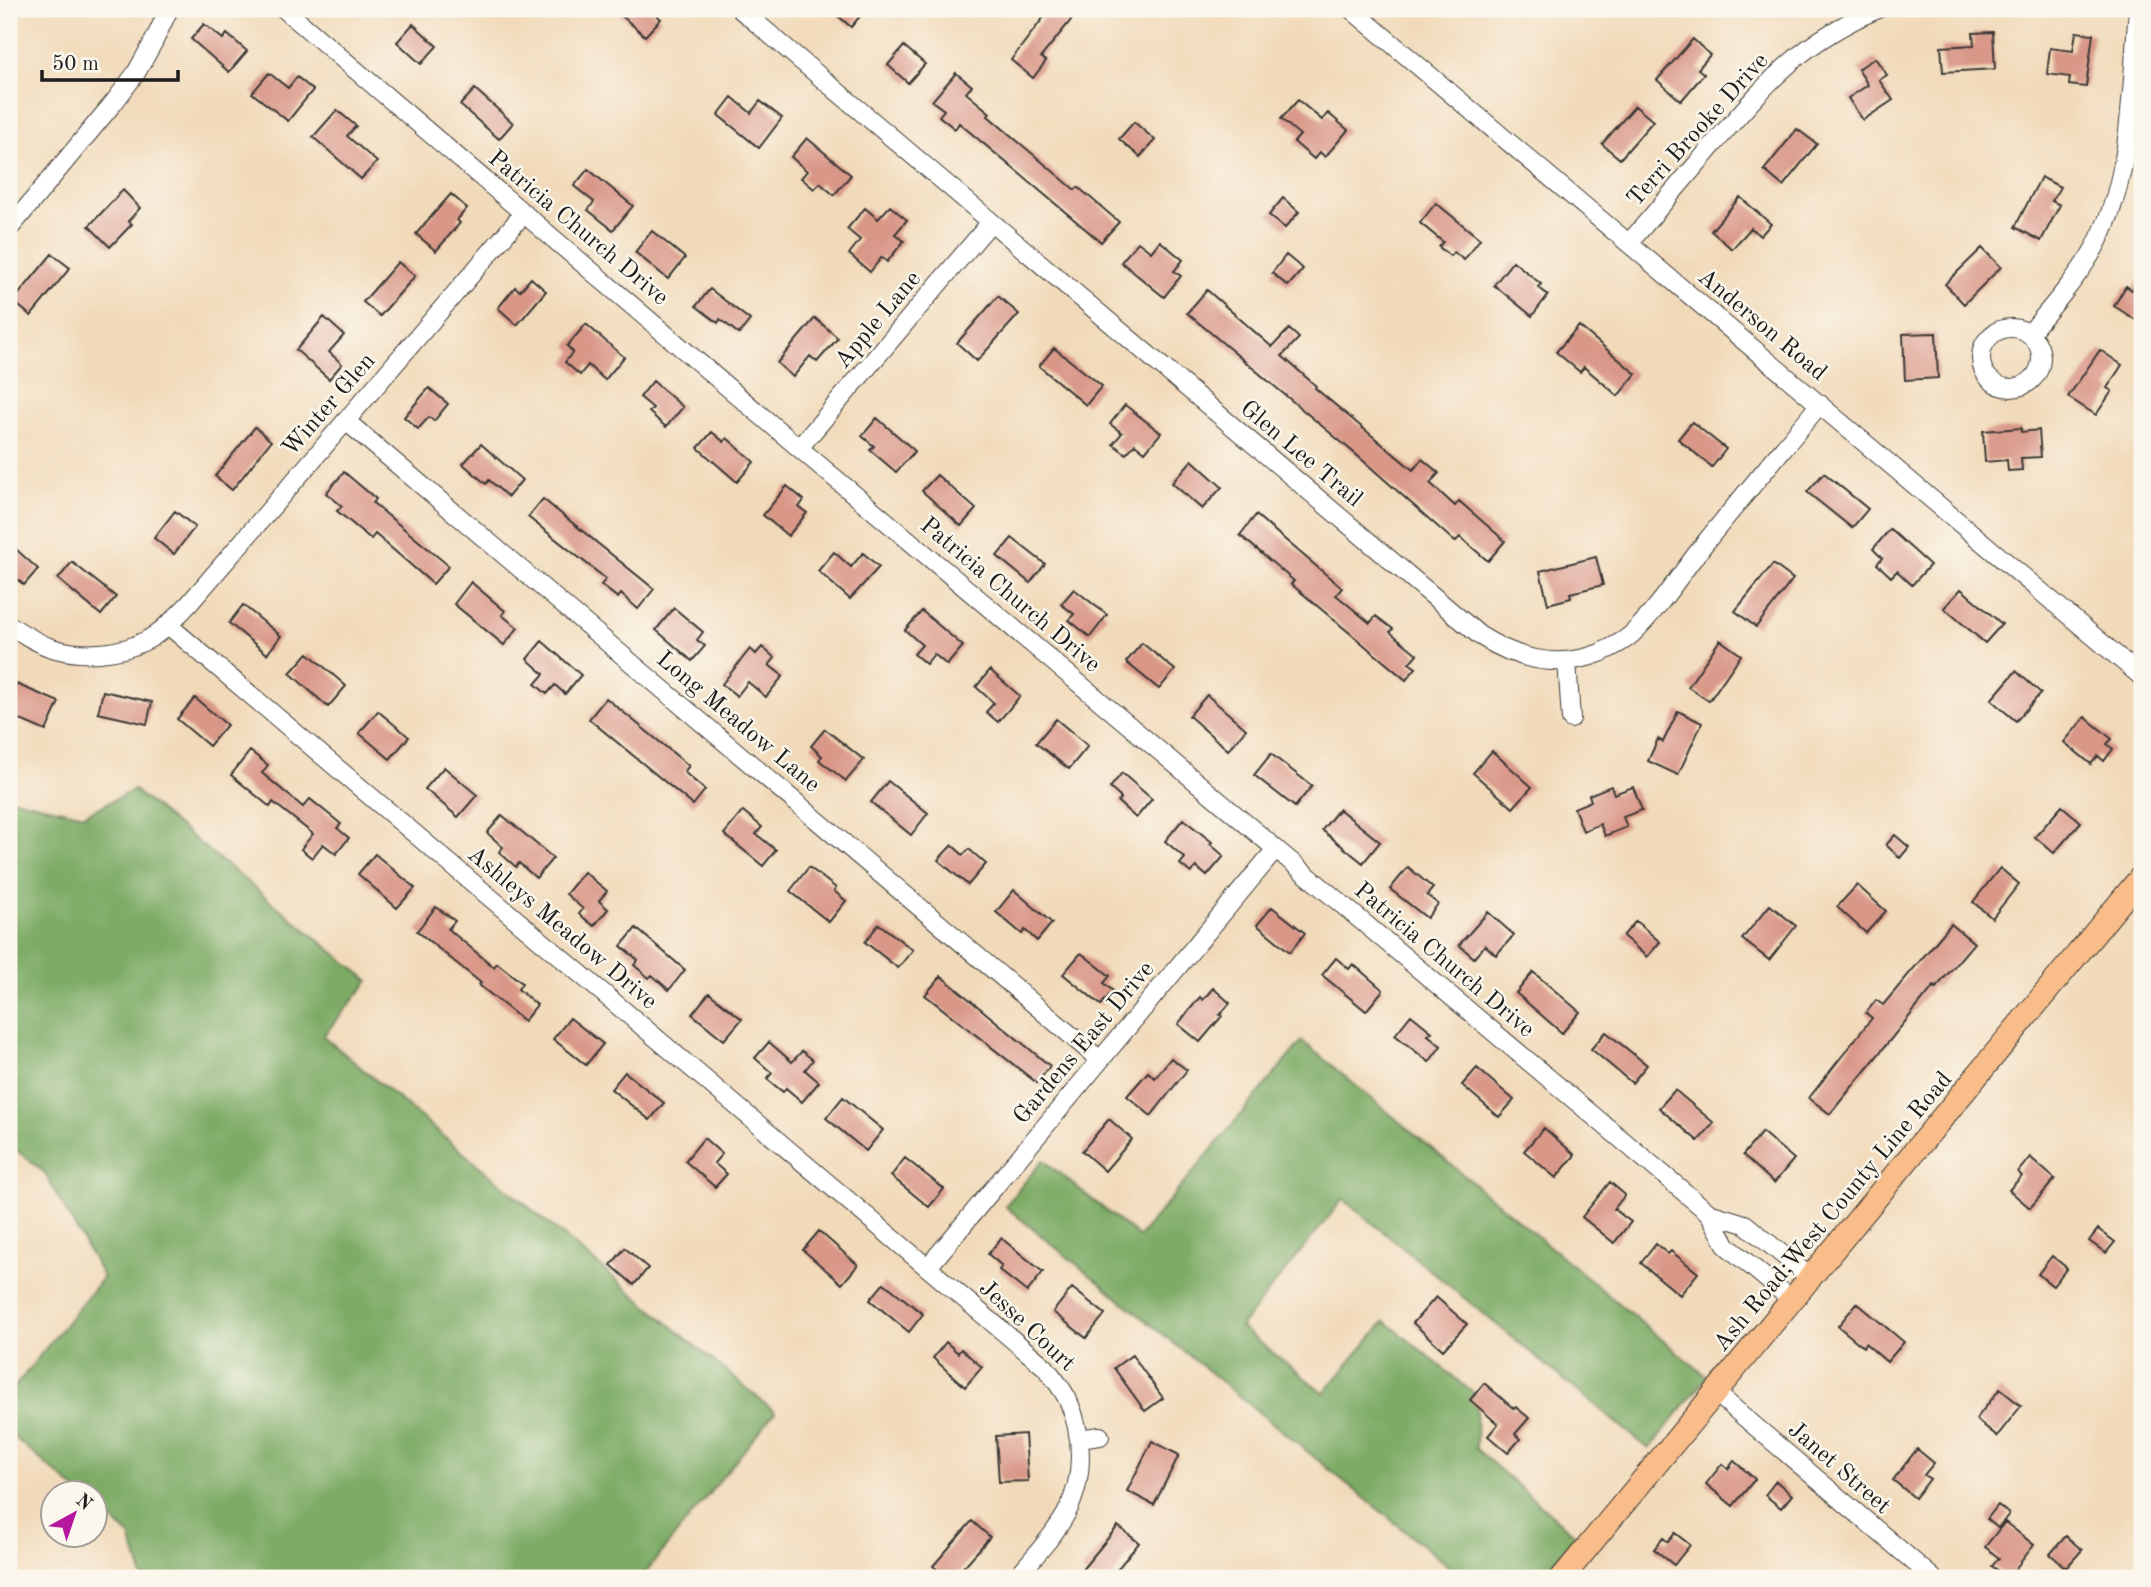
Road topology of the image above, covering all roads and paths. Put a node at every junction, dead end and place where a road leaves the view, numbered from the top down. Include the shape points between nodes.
1 (169, 9) edge
2 (284, 9) edge
3 (740, 9) edge
4 (1351, 9) edge
5 (1878, 9) edge
6 (2138, 9) edge
7 (524, 213) junction
8 (991, 222) junction
9 (9, 229) edge
10 (1629, 243) junction
11 (2029, 334) dead end
12 (1820, 404) junction
13 (346, 421) junction
14 (799, 448) junction
15 (9, 625) edge
16 (167, 625) junction
17 (1567, 661) junction
18 (2142, 677) edge
19 (1571, 719) dead end
20 (1276, 849) junction
21 (2142, 876) edge
22 (1100, 1059) junction
23 (1709, 1213) junction
24 (928, 1267) junction
25 (1811, 1278) junction
26 (1792, 1300) junction
27 (1716, 1393) junction
28 (1100, 1436) dead end
29 (1079, 1439) junction
30 (1016, 1578) edge
31 (1562, 1578) edge
32 (1933, 1578) edge

1 - 9 street via 115,101
2 - 7 street, Patricia Church Drive
3 - 8 street, Glen Lee Trail
4 - 10 street, Anderson Road
5 - 10 street, Terri Brooke Drive via 1821,38 1764,85
6 - 11 street via 2126,150 2112,207 2092,252
7 - 13 street, Winter Glen
7 - 14 street, Patricia Church Drive
8 - 14 street, Apple Lane
8 - 17 street, Glen Lee Trail via 1479,635 1520,656
10 - 12 street, Anderson Road
12 - 17 street, Glen Lee Trail via 1630,636 1590,657
12 - 18 street, Anderson Road
13 - 16 street, Winter Glen
13 - 22 street, Long Meadow Lane
14 - 20 street, Patricia Church Drive
15 - 16 street, Winter Glen via 52,648 92,653 127,648 148,640
16 - 24 street, Ashleys Meadow Drive
17 - 19 street
20 - 22 street, Gardens East Drive
20 - 23 street, Patricia Church Drive
21 - 25 main road, Ash Road;West County Line Road
22 - 24 street, Gardens East Drive
23 - 25 street, Patricia Church Drive via 1745,1224
23 - 26 street, Patricia Church Drive via 1727,1246
24 - 29 street, Jesse Court via 1045,1367 1067,1399
25 - 26 main road, Ash Road;West County Line Road
26 - 27 main road, Ash Road;West County Line Road
27 - 31 main road, Ash Road;West County Line Road
27 - 32 street, Janet Street
28 - 29 street
29 - 30 street, Jesse Court via 1079,1474 1071,1503 1056,1530

